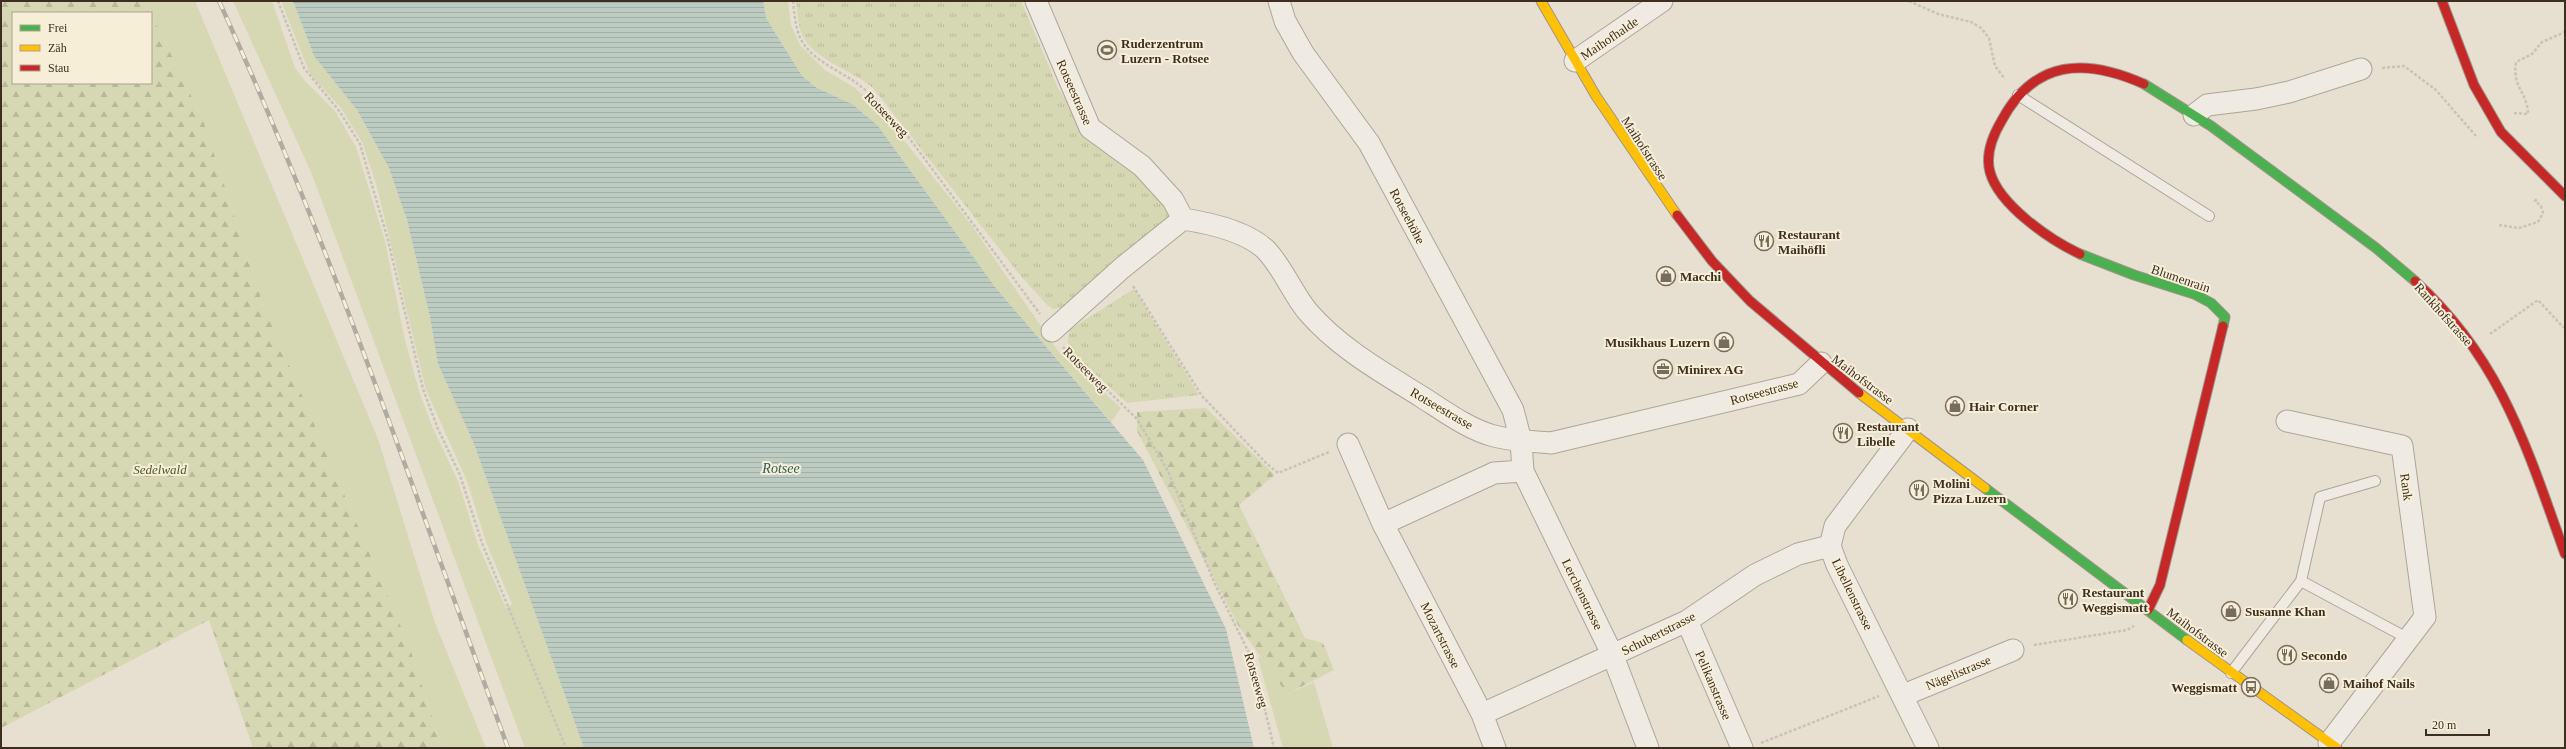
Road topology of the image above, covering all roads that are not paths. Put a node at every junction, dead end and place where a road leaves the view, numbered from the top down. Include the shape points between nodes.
1 (1036, 1) edge
2 (1279, 1) edge
3 (1541, 1) edge
4 (1662, 1) edge
5 (2442, 1) edge
6 (1575, 61) junction
7 (2361, 69) road end
8 (2018, 95) junction
9 (2194, 115) junction
10 (2565, 196) edge
11 (2209, 216) dead end
12 (1183, 219) junction
13 (1052, 331) road end
14 (1820, 363) junction
15 (2287, 421) dead end
16 (1908, 429) junction
17 (1521, 441) junction
18 (1348, 444) dead end
19 (1523, 471) junction
20 (2375, 481) dead end
21 (1383, 524) junction
22 (1830, 546) junction
23 (2565, 554) edge
24 (2301, 581) junction
25 (2148, 610) junction
26 (1687, 621) junction
27 (2409, 639) junction
28 (2013, 650) road end
29 (1613, 656) junction
30 (2231, 673) junction
31 (1902, 692) junction
32 (1482, 714) junction
33 (2333, 745) edge
34 (1749, 747) edge
35 (1495, 748) edge
36 (1648, 748) edge
37 (1928, 748) edge

1 - 12 street, Rotseestrasse via 1090,128 1142,166 1174,200
2 - 17 street, Rotseehöhe via 1285,21 1303,53 1369,143 1513,410
3 - 6 street, Maihofstrasse
4 - 6 street, Maihofhalde
5 - 10 street via 2474,85 2501,132
6 - 14 street, Maihofstrasse via 1659,192 1712,261 1750,301
7 - 9 street via 2289,92 2207,105
8 - 9 street, Rankhofstrasse via 2030,82 2053,70 2078,67 2106,69 2142,83
8 - 11 lane
8 - 25 street, Blumenrain via 1994,132 1988,162 1990,176 2020,213 2050,238 2079,256 2209,299 2225,317 2160,585
9 - 23 street, Rankhofstrasse via 2378,251 2428,292 2471,341 2500,389 2522,438
12 - 13 street via 1122,268
12 - 17 street, Rotseestrasse via 1202,222 1254,241 1265,250 1307,311 1334,337 1365,361 1456,419 1493,435
14 - 16 street, Maihofstrasse
14 - 17 street, Rotseestrasse via 1799,384 1551,443
15 - 27 street, Rank via 2402,446 2426,618
16 - 22 street, Libellenstrasse via 1835,526
16 - 25 street, Maihofstrasse
17 - 19 street, Lerchenstrasse
18 - 21 street, Mozartstrasse
19 - 21 street via 1494,473
19 - 29 street, Lerchenstrasse
20 - 24 lane via 2320,497
21 - 32 street, Mozartstrasse
22 - 26 street, Schubertstrasse via 1798,554 1755,576
22 - 31 street, Libellenstrasse via 1837,565
24 - 27 lane
24 - 30 lane
25 - 30 street, Maihofstrasse
26 - 29 street, Schubertstrasse
26 - 34 street, Pelikanstrasse
27 - 33 street, Rank
28 - 31 street, Nägelistrasse
29 - 32 street, Schubertstrasse
29 - 36 street, Lerchenstrasse
30 - 33 street, Maihofstrasse
31 - 37 street, Libellenstrasse
32 - 35 street, Mozartstrasse

